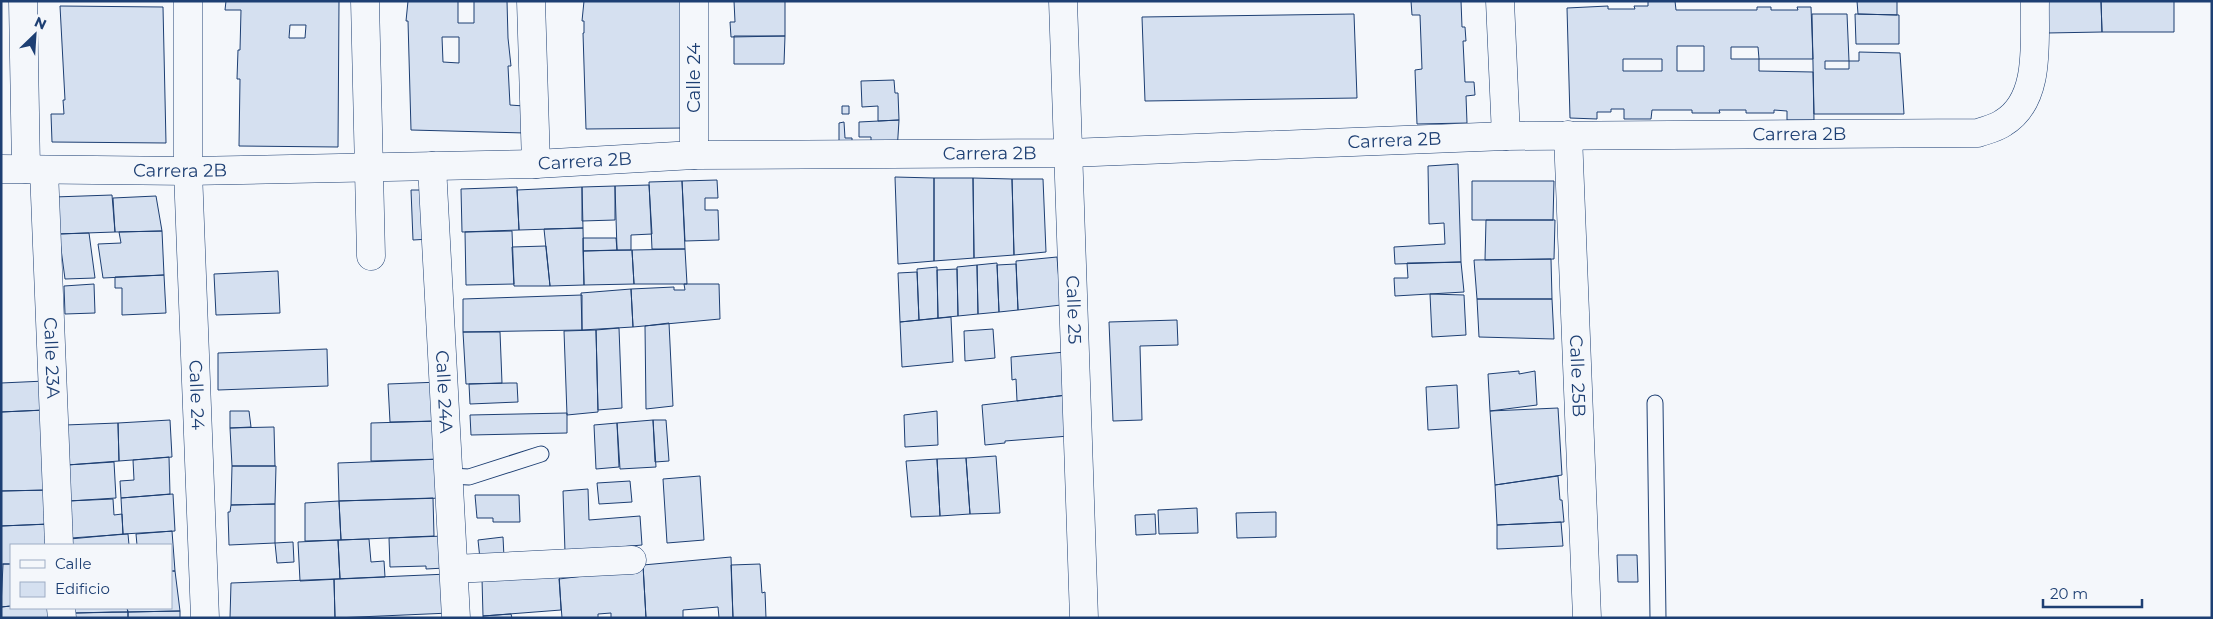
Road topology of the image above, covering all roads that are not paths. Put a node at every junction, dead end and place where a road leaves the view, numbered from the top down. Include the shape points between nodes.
1 (23, 1) edge
2 (188, 1) edge
3 (364, 1) edge
4 (531, 1) edge
5 (694, 1) edge
6 (1063, 1) edge
7 (1500, 1) edge
8 (2035, 1) edge
9 (1568, 135) junction
10 (1506, 136) junction
11 (1069, 152) junction
12 (694, 155) junction
13 (536, 164) junction
14 (432, 166) junction
15 (369, 168) junction
16 (24, 169) edge
17 (188, 171) junction
18 (372, 256) dead end
19 (1655, 403) dead end
20 (541, 454) dead end
21 (450, 476) junction
22 (59, 544) edge
23 (632, 560) dead end
24 (454, 569) junction
25 (205, 618) edge
26 (456, 618) edge
27 (1084, 618) edge
28 (1587, 618) edge
29 (1658, 618) edge

1 - 16 street, Calle 23A
2 - 17 street
3 - 15 street
4 - 13 street
5 - 12 street, Calle 24
6 - 11 street, Calle 25
7 - 10 street
8 - 9 street, Carrera 2B via 2033,74 2023,104 2004,123 1978,133
9 - 10 street, Carrera 2B
9 - 28 street, Calle 25B
10 - 11 street, Carrera 2B
11 - 12 street, Carrera 2B
11 - 27 street, Calle 25
12 - 13 street, Carrera 2B
13 - 14 street, Carrera 2B
14 - 15 street, Carrera 2B
14 - 21 street, Calle 24A
15 - 17 street, Carrera 2B
15 - 18 street
16 - 17 street, Carrera 2B
16 - 22 street, Calle 23A
17 - 25 street, Calle 24
19 - 29 lane
20 - 21 lane via 469,477
21 - 24 street, Calle 24A
23 - 24 street
24 - 26 street, Calle 24A

